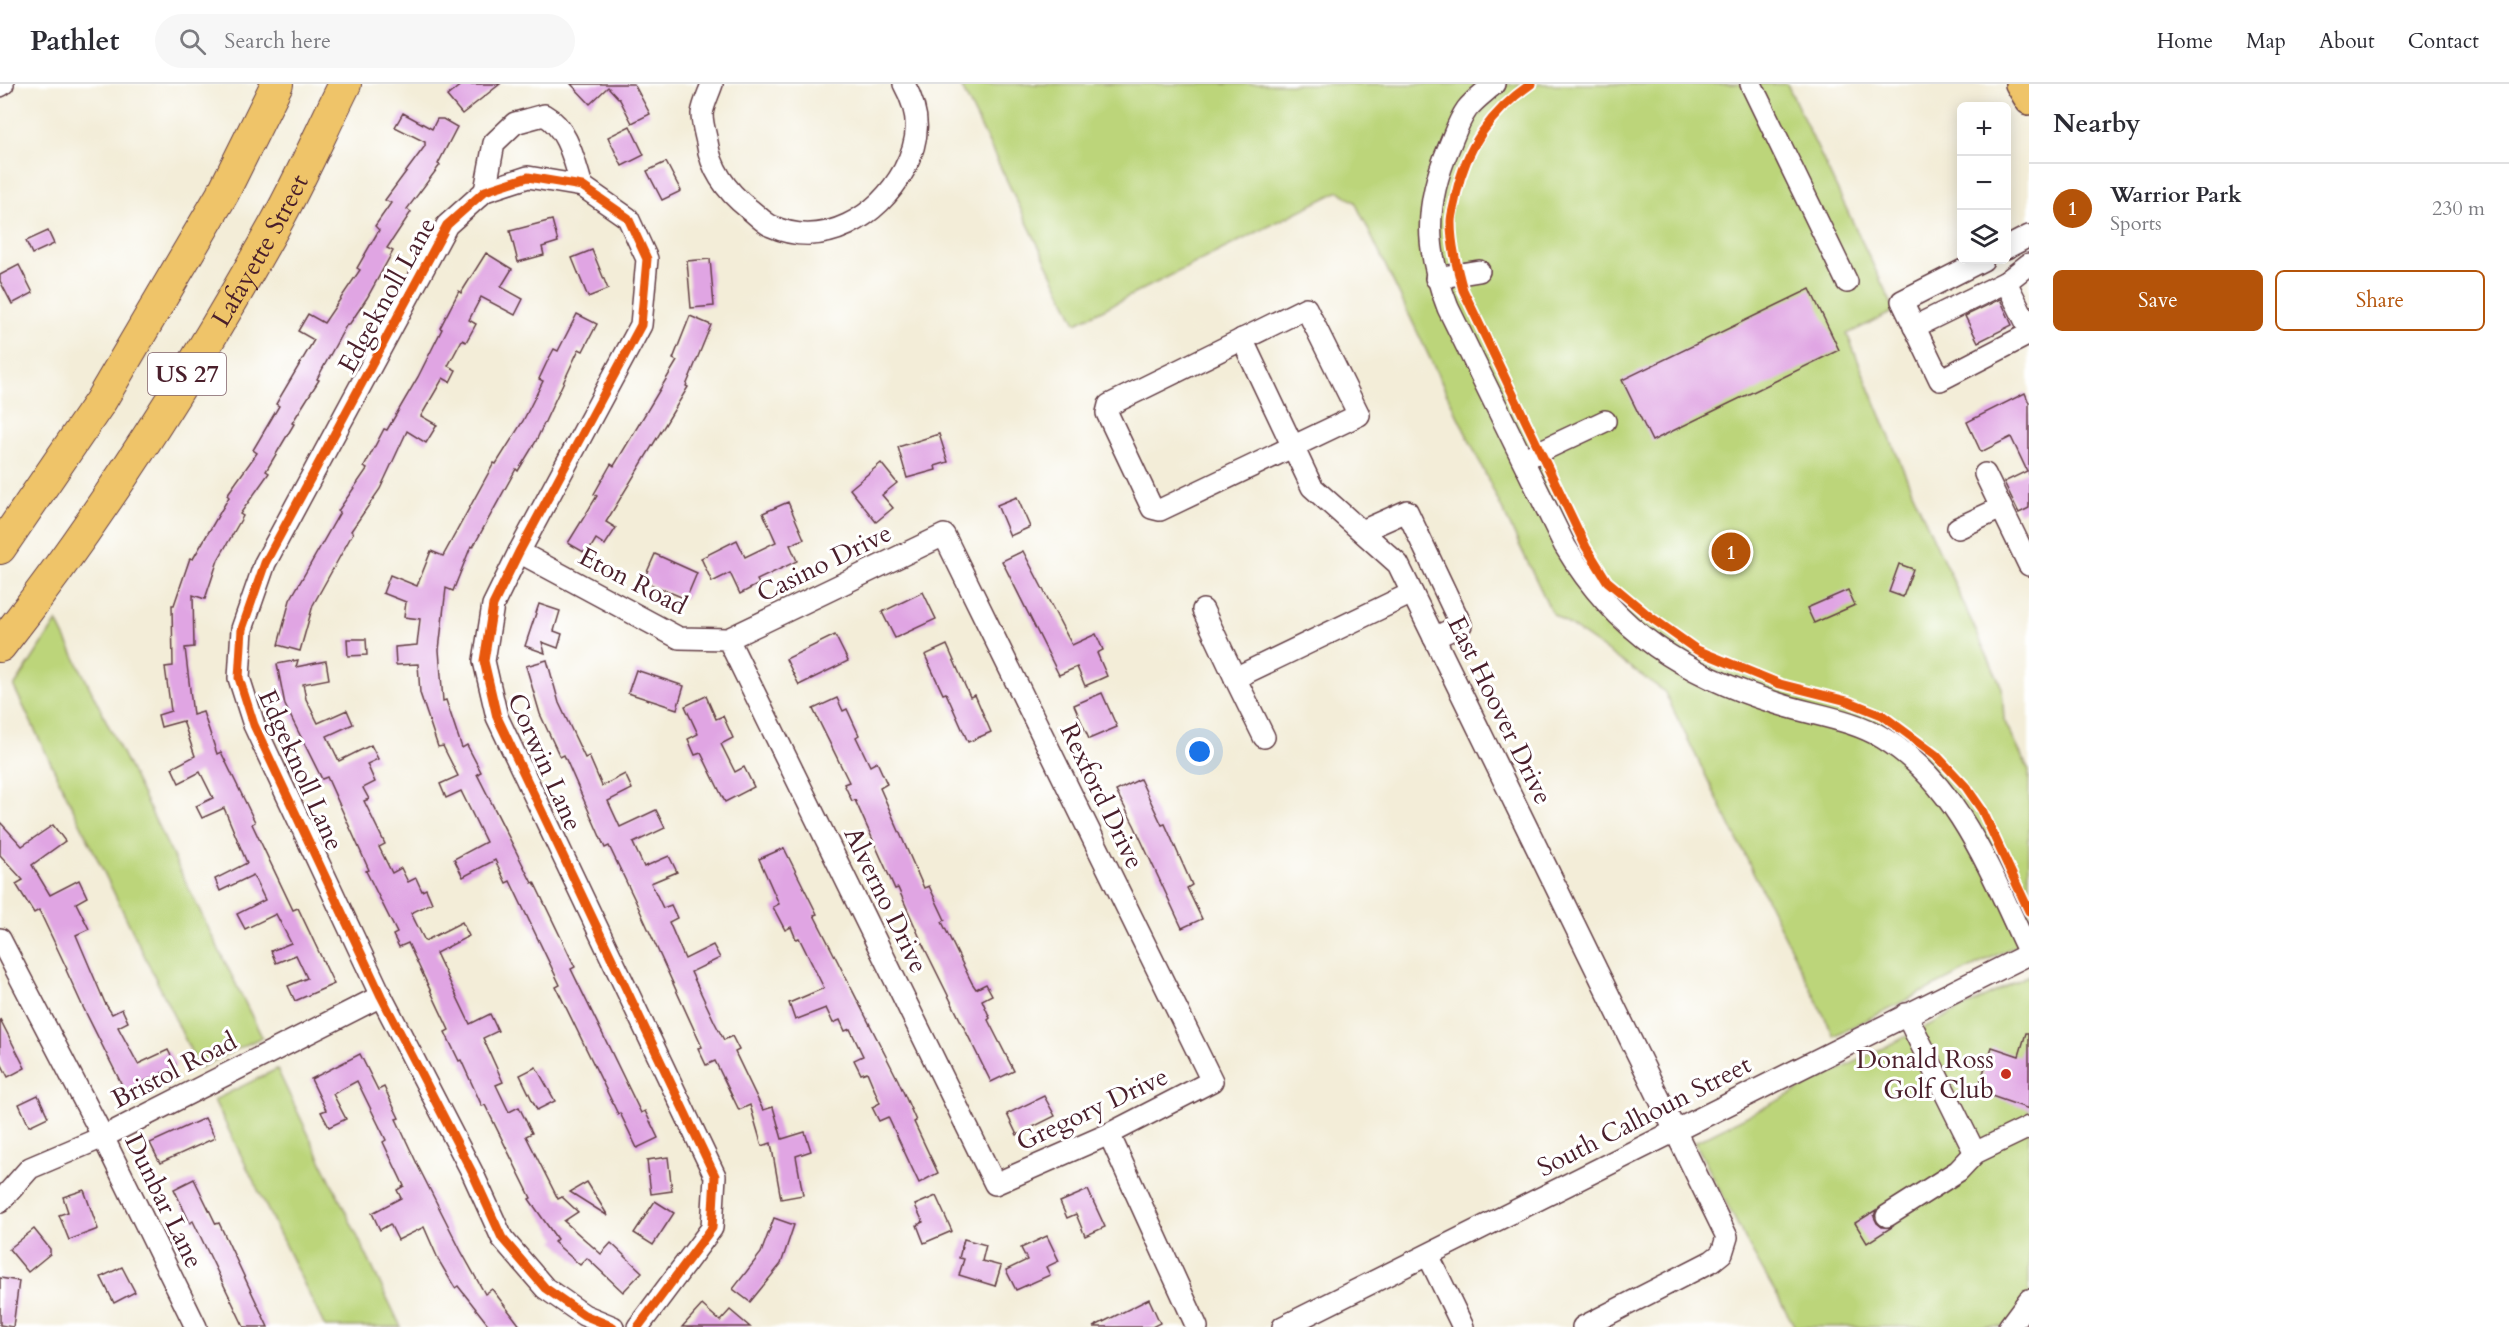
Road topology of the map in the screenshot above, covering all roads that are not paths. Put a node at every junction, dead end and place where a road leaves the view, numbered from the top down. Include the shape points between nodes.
1 (277, 84) edge
2 (345, 84) edge
3 (712, 84) edge
4 (904, 84) edge
5 (1494, 84) edge
6 (1751, 84) edge
7 (2019, 84) edge
8 (2029, 101) edge
9 (582, 186) junction
10 (485, 191) junction
11 (2029, 236) edge
12 (2011, 246) edge
13 (1975, 264) edge
14 (2029, 264) edge
15 (1479, 271) dead end
16 (1436, 278) junction
17 (1848, 282) dead end
18 (2006, 282) junction
19 (1914, 327) junction
20 (2029, 328) edge
21 (2029, 334) edge
22 (1242, 339) junction
23 (1605, 421) dead end
24 (1294, 447) junction
25 (1524, 459) junction
26 (1985, 474) dead end
27 (2001, 508) junction
28 (1958, 528) dead end
29 (1362, 531) junction
30 (944, 535) joint
31 (2024, 542) edge
32 (0, 548) edge
33 (519, 552) junction
34 (2029, 565) edge
35 (1412, 593) junction
36 (1203, 610) dead end
37 (1434, 638) junction
38 (728, 639) junction
39 (0, 646) edge
40 (1235, 678) junction
41 (1264, 737) dead end
42 (0, 939) edge
43 (2029, 953) edge
44 (381, 996) junction
45 (1906, 1014) junction
46 (1212, 1081) joint
47 (2029, 1127) edge
48 (1675, 1131) junction
49 (1109, 1134) junction
50 (103, 1137) junction
51 (1975, 1153) junction
52 (995, 1184) joint
53 (0, 1202) edge
54 (1887, 1216) dead end
55 (1428, 1255) junction
56 (2029, 1300) edge
57 (196, 1327) edge
58 (613, 1327) edge
59 (638, 1327) edge
60 (1197, 1327) edge
61 (1283, 1327) edge
62 (1463, 1327) edge
63 (1583, 1327) edge
64 (2009, 1327) edge

1 - 32 highway, US 27 via 223,193 100,402
2 - 39 highway, Lafayette Street / US 27 via 276,222 151,434 57,574
3 - 4 street via 702,115 709,154 719,180 770,225 801,234 837,231 869,214 894,188 914,150 917,113
5 - 16 street via 1467,109 1440,168 1431,204
6 - 17 street
7 - 8 main road
9 - 10 street, Edgeknoll Lane via 528,177
9 - 10 street via 561,132 544,115 515,123 494,143
9 - 33 street, Corwin Lane via 628,219 647,259 641,325
10 - 44 street, Edgeknoll Lane via 447,225 265,563 242,629 239,678 254,725
11 - 12 street
13 - 19 street via 1902,302
14 - 18 street
15 - 16 street
16 - 25 street
18 - 19 street
18 - 20 street
19 - 21 street via 1940,380
22 - 24 street, East Hoover Drive
22 - 24 street via 1306,308 1359,416
22 - 24 street via 1109,405 1107,412 1152,508 1160,510
23 - 25 street
24 - 29 street, East Hoover Drive via 1311,487
25 - 43 street via 1581,574 1651,644 1727,687 1843,721 1882,737 1918,765 1937,784 1969,832
26 - 27 street
27 - 28 street
27 - 31 street
29 - 35 street, East Hoover Drive via 1398,564
29 - 37 street via 1407,511 1461,625
30 - 38 street, Casino Drive
30 - 46 street, Rexford Drive
31 - 34 street
33 - 38 street, Eton Road via 679,638
33 - 59 street, Corwin Lane via 493,605 484,661 497,717 715,1176 712,1228
35 - 37 street, East Hoover Drive
35 - 40 street
36 - 40 street
37 - 48 street, East Hoover Drive
38 - 52 street, Alverno Drive
40 - 41 street
42 - 50 street, Dunbar Lane
43 - 45 street, South Calhoun Street
44 - 50 street, Bristol Road
44 - 58 street, Edgeknoll Lane via 502,1238 545,1288 584,1315
45 - 48 street, South Calhoun Street
45 - 51 street
46 - 49 street, Gregory Drive
47 - 51 street
48 - 55 street, South Calhoun Street
48 - 63 street, East Hoover Drive via 1727,1237 1722,1253
49 - 52 street, Gregory Drive
49 - 60 street
50 - 53 street, Bristol Road via 30,1168
50 - 57 street, Dunbar Lane
51 - 54 street via 1958,1171
55 - 61 street, South Calhoun Street
55 - 62 street
56 - 64 street

